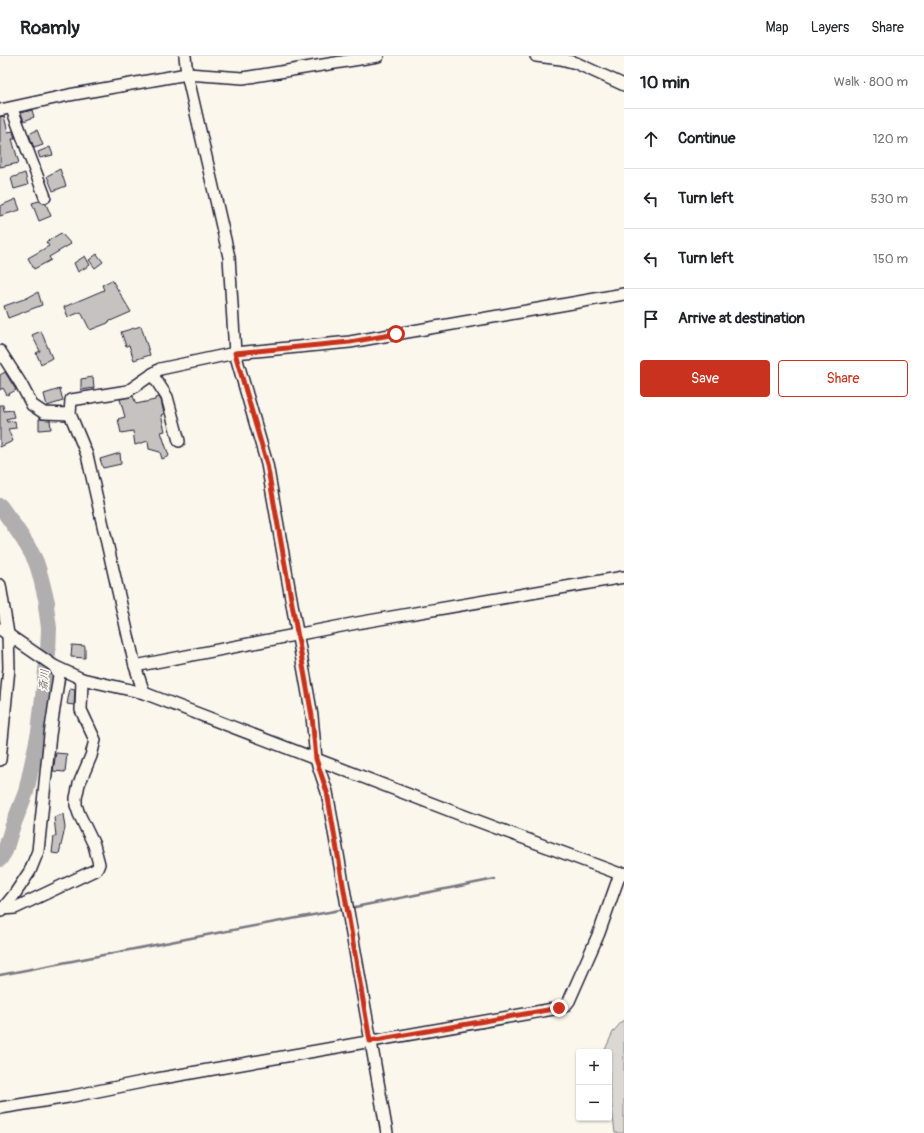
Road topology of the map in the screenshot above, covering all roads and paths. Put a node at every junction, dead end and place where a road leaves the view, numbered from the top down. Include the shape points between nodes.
1 (185, 56) edge
2 (378, 56) edge
3 (536, 56) edge
4 (187, 74) junction
5 (624, 86) edge
6 (12, 108) junction
7 (0, 110) edge
8 (45, 196) dead end
9 (624, 294) edge
10 (0, 351) edge
11 (235, 353) junction
12 (152, 374) junction
13 (70, 414) junction
14 (179, 442) dead end
15 (624, 577) edge
16 (0, 585) edge
17 (7, 634) edge
18 (296, 636) junction
19 (54, 666) junction
20 (134, 666) junction
21 (82, 679) junction
22 (144, 694) junction
23 (316, 759) junction
24 (0, 760) edge
25 (622, 873) edge
26 (1, 911) edge
27 (370, 1041) junction
28 (0, 1108) edge
29 (387, 1133) edge

1 - 4 street
2 - 4 street via 243,78
3 - 5 street via 576,63
4 - 6 street via 69,94
4 - 11 street via 229,257
6 - 7 street
6 - 8 street
9 - 11 street via 350,342
10 - 13 street via 32,405 44,413
11 - 12 street via 160,369
11 - 18 street via 267,464
12 - 13 street via 128,391 71,400
12 - 14 street via 167,397
13 - 20 street via 87,455
15 - 18 street
16 - 17 street
17 - 19 street
17 - 24 street via 9,668
18 - 20 street
18 - 23 street via 312,716
19 - 21 street
19 - 26 street via 59,675 38,851 30,871
20 - 22 street
21 - 22 street
21 - 26 street via 82,710 95,740 79,784 76,805 99,864 86,875 15,908
22 - 23 street
23 - 25 street
23 - 27 street via 327,792
25 - 27 street via 565,1006
27 - 28 street
27 - 29 street

